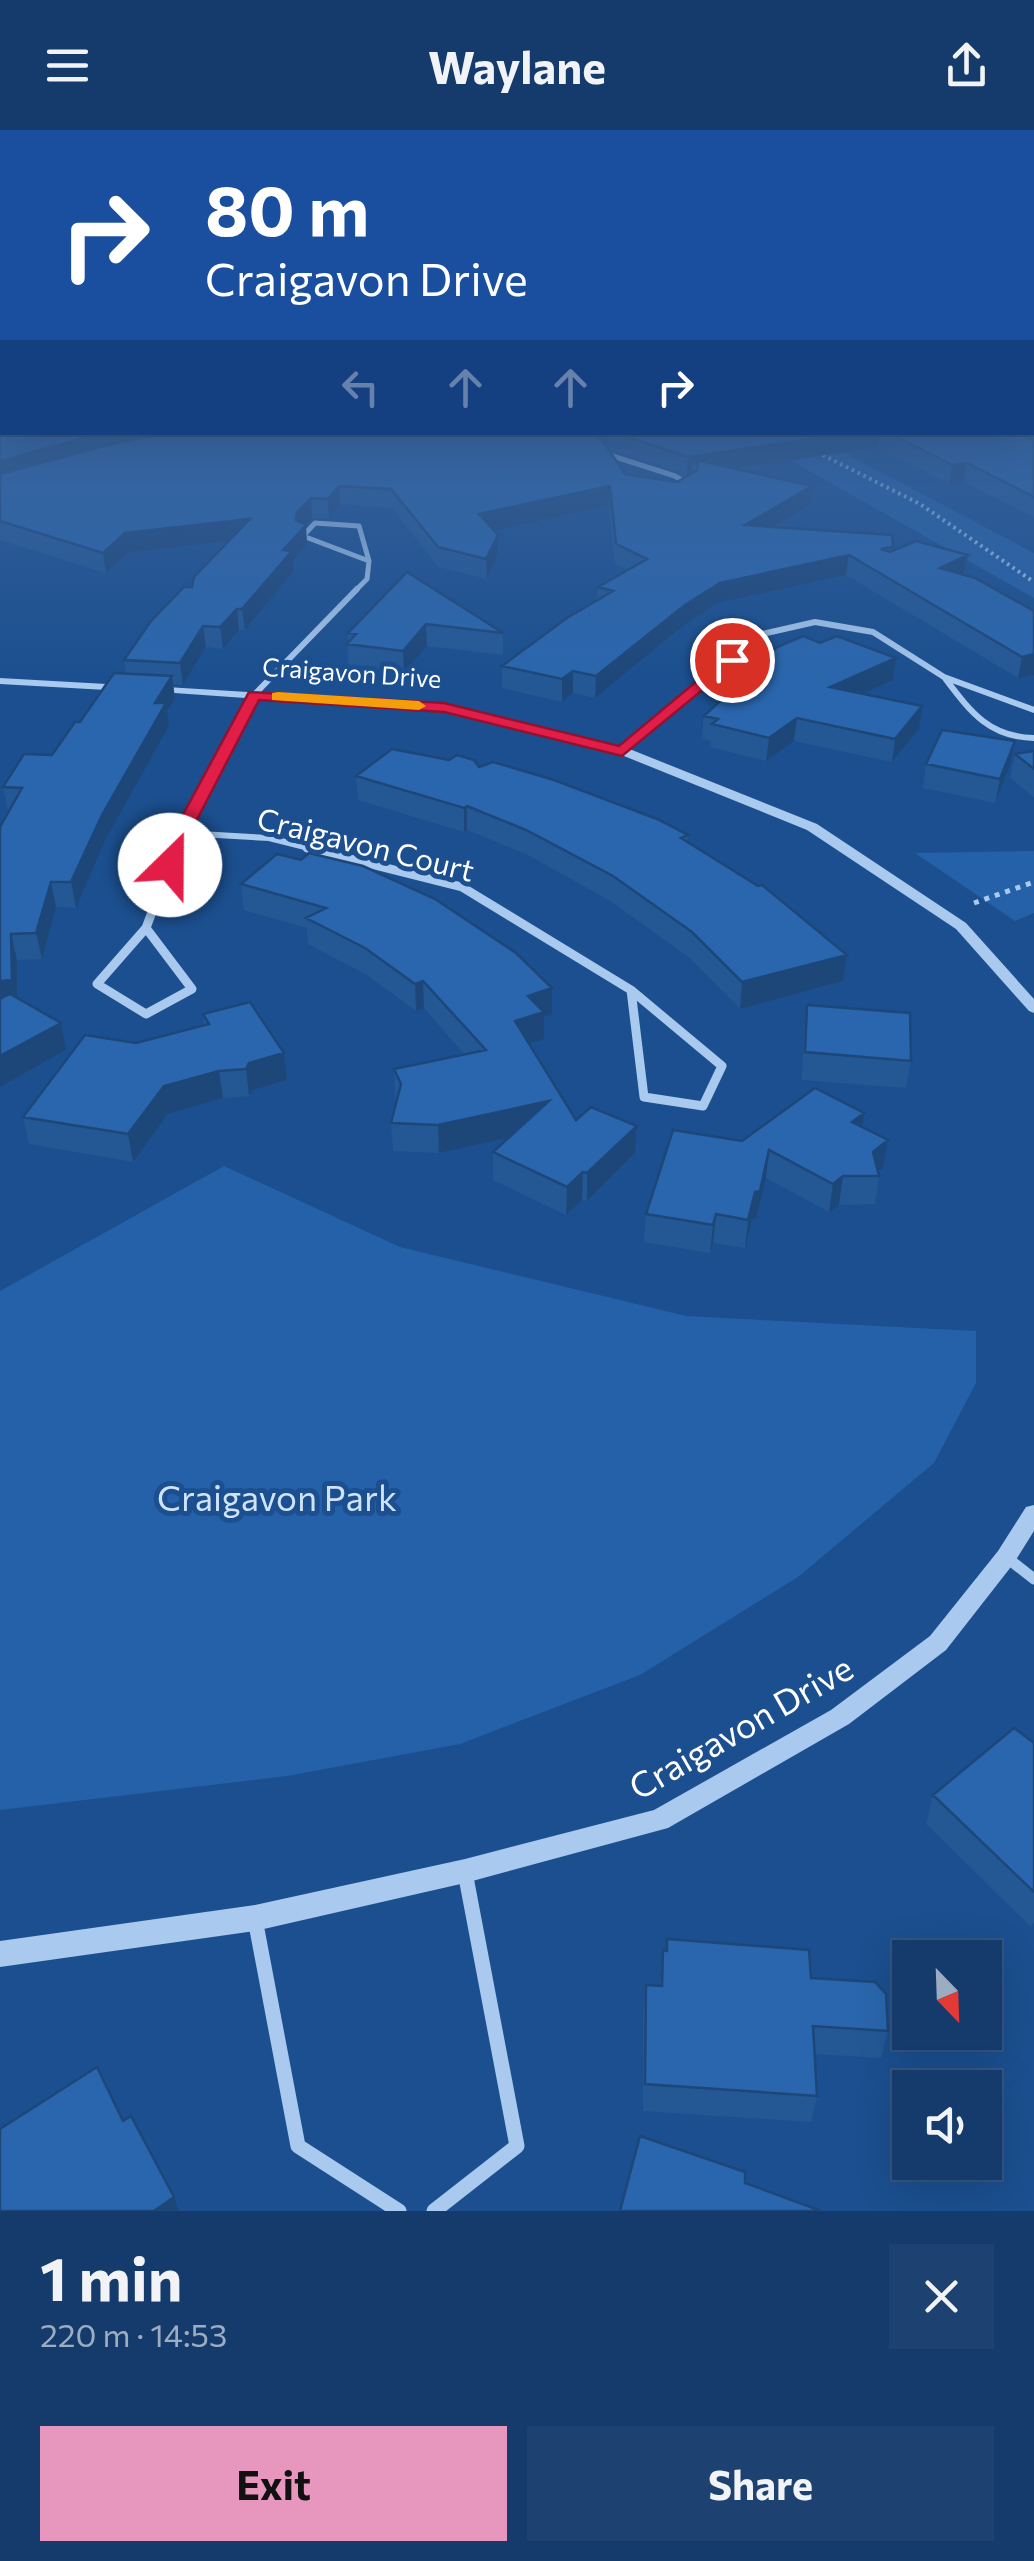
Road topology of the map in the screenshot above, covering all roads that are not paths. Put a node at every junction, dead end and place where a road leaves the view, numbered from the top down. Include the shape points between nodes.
1 (685, 489) edge
2 (674, 495) edge
3 (368, 561) junction
4 (944, 677) junction
5 (0, 682) edge
6 (254, 695) junction
7 (1034, 710) edge
8 (1034, 738) edge
9 (622, 752) junction
10 (182, 833) junction
11 (146, 928) junction
12 (631, 990) junction
13 (1034, 1008) edge
14 (1034, 1512) edge
15 (1006, 1557) junction
16 (1034, 1579) edge
17 (465, 1871) junction
18 (255, 1918) junction
19 (0, 1954) edge
20 (399, 2211) edge
21 (434, 2211) edge

1 - 2 street
3 - 3 street via 360,526 315,523 304,536
3 - 6 street via 367,580
4 - 7 street
4 - 8 street via 983,728 1011,740
4 - 9 street via 873,632 815,622 762,634
5 - 6 street, Craigavon Drive
6 - 9 street, Craigavon Drive via 444,708
6 - 10 street
9 - 13 street, Craigavon Drive via 812,826 961,926
10 - 11 street
10 - 12 street, Craigavon Court via 269,838 462,887
11 - 11 street via 97,984 146,1014 192,989
12 - 12 street, Craigavon Court via 644,1097 703,1106 722,1066
14 - 15 street, Craigavon Drive
15 - 16 street
15 - 17 street, Craigavon Drive via 938,1643 840,1718 660,1820
17 - 18 street, Craigavon Drive
17 - 21 street via 517,2146
18 - 19 street, Craigavon Drive
18 - 20 street via 298,2146

